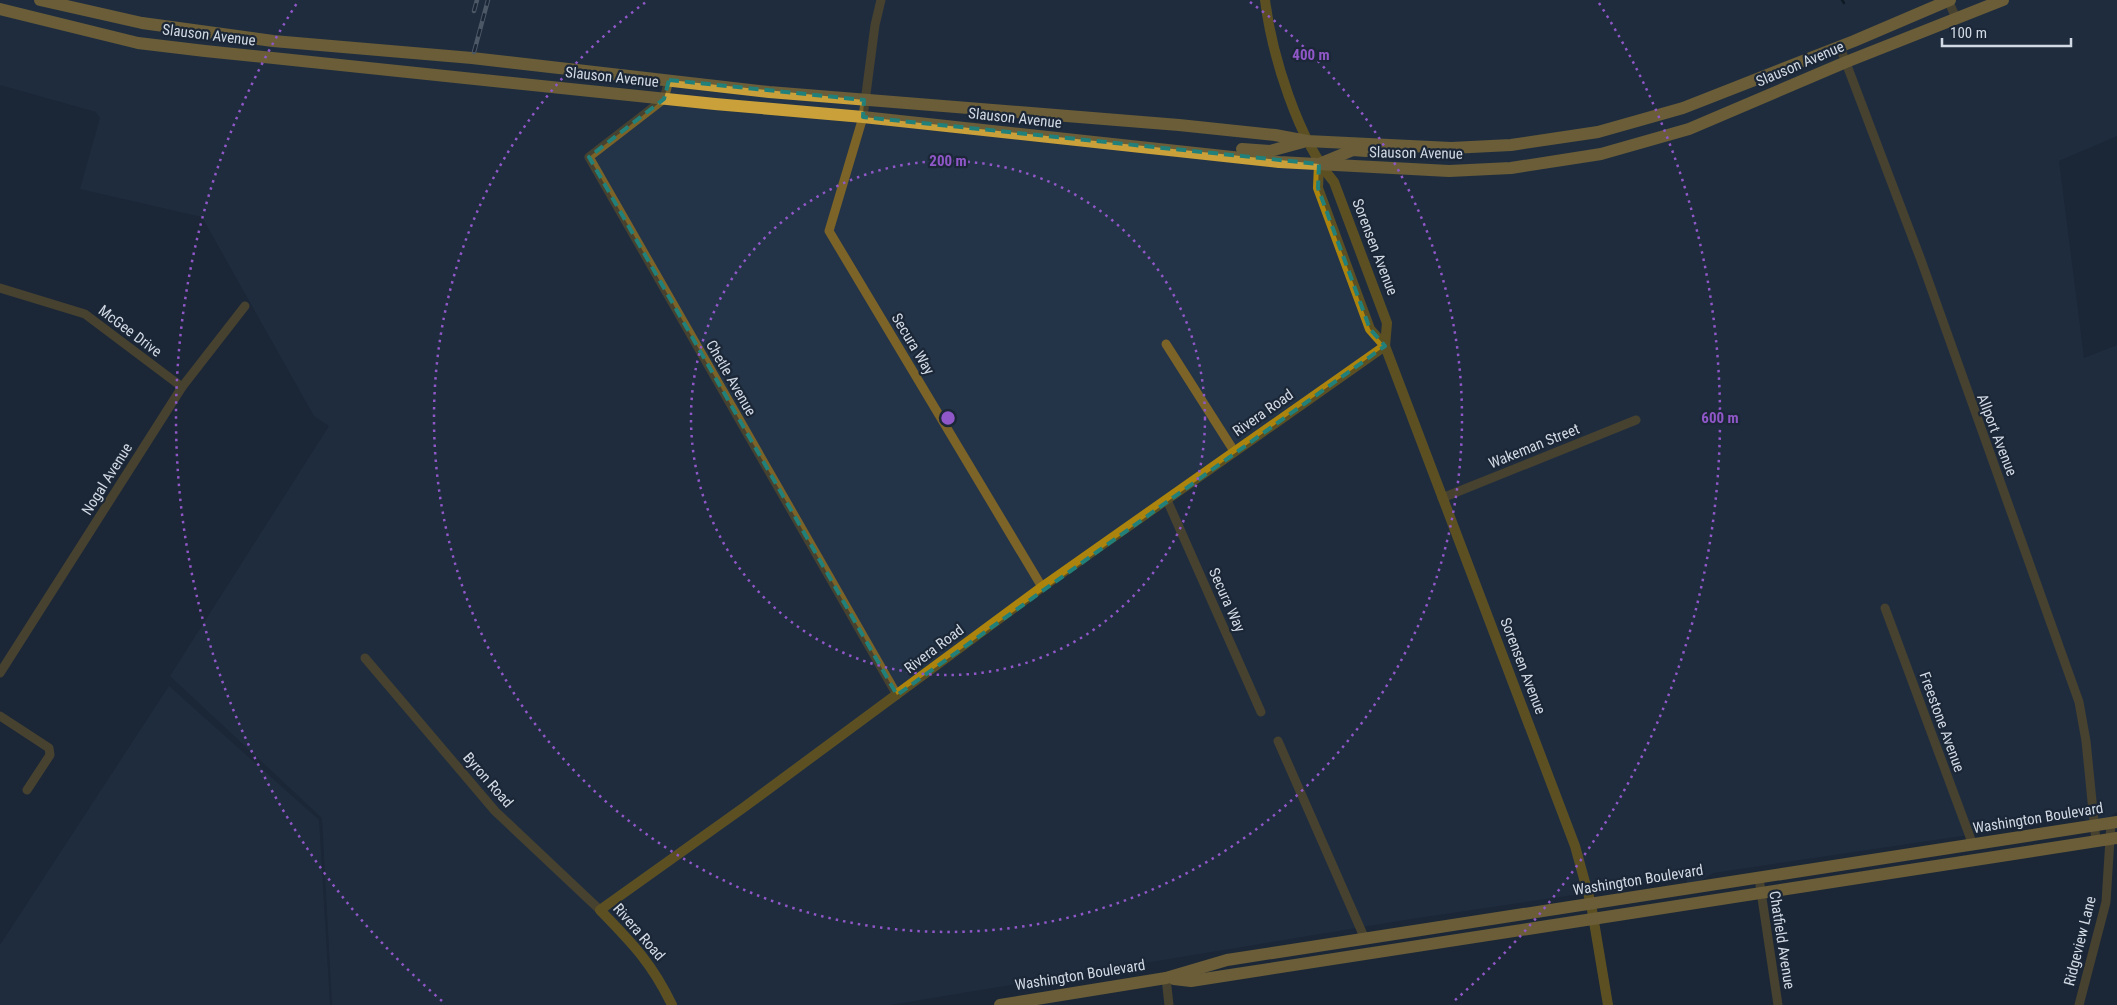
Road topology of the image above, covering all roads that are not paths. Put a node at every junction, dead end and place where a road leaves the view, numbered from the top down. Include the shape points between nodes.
1 (40, 0) edge
2 (882, 0) edge
3 (1265, 0) edge
4 (1949, 0) edge
5 (2003, 0) edge
6 (0, 9) edge
7 (1956, 18) junction
8 (273, 41) junction
9 (355, 47) junction
10 (1840, 47) junction
11 (268, 58) junction
12 (1846, 62) junction
13 (352, 66) junction
14 (669, 80) junction
15 (664, 99) junction
16 (864, 100) junction
17 (863, 117) junction
18 (1307, 141) junction
19 (1437, 148) junction
20 (1206, 153) junction
21 (1319, 164) junction
22 (0, 288) edge
23 (245, 306) dead end
24 (1166, 344) dead end
25 (1385, 346) junction
26 (182, 387) junction
27 (1636, 420) dead end
28 (1234, 451) junction
29 (1442, 498) junction
30 (1167, 500) junction
31 (1042, 588) junction
32 (1885, 608) dead end
33 (365, 658) dead end
34 (0, 672) edge
35 (898, 695) junction
36 (1261, 712) dead end
37 (0, 716) edge
38 (1278, 742) dead end
39 (27, 790) dead end
40 (2114, 822) edge
41 (2095, 826) junction
42 (2114, 838) edge
43 (2096, 841) junction
44 (1972, 845) junction
45 (1759, 878) junction
46 (1761, 893) junction
47 (1591, 904) junction
48 (600, 910) junction
49 (1594, 919) junction
50 (1365, 939) junction
51 (1166, 978) junction
52 (672, 1005) edge
53 (1000, 1005) edge
54 (1168, 1005) edge
55 (1608, 1005) edge
56 (1778, 1005) edge
57 (2079, 1005) edge

1 - 8 main road, Slauson Avenue via 142,23
2 - 16 street, Secura Way via 874,25
3 - 18 street, Sorensen Avenue via 1282,75
4 - 7 street
4 - 10 main road, Slauson Avenue
5 - 7 main road, Slauson Avenue
6 - 11 main road, Slauson Avenue via 138,43
7 - 12 main road, Slauson Avenue
8 - 9 main road, Slauson Avenue
8 - 11 main road
9 - 13 main road
9 - 14 main road, Slauson Avenue
10 - 12 street, Allport Avenue
10 - 19 main road, Slauson Avenue via 1683,108 1598,132 1511,145
11 - 13 main road, Slauson Avenue
12 - 21 main road, Slauson Avenue via 1689,129 1601,154 1511,168 1449,171
12 - 41 street, Allport Avenue via 1921,260 2079,702
13 - 15 main road, Slauson Avenue
14 - 15 street
14 - 16 main road, Slauson Avenue
15 - 17 main road, Slauson Avenue
15 - 35 street, Chetle Avenue via 589,157
16 - 17 street, Secura Way
16 - 18 main road, Slauson Avenue via 1145,122
17 - 20 main road, Slauson Avenue
17 - 31 street, Secura Way via 829,231
18 - 19 main road, Slauson Avenue
18 - 20 main road via 1270,151 1212,148
18 - 21 street, Sorensen Avenue
19 - 21 main road via 1424,154 1353,150
20 - 21 main road, Slauson Avenue
21 - 25 street, Sorensen Avenue via 1318,188 1370,329
21 - 25 street, Sorensen Avenue via 1334,182 1387,323
22 - 26 street, McGee Drive via 85,314
23 - 26 street, Nogal Avenue
24 - 28 street
25 - 28 street, Rivera Road
25 - 29 street, Sorensen Avenue
26 - 34 street, Nogal Avenue
27 - 29 street, Wakeman Street
28 - 30 street, Rivera Road
29 - 47 street, Sorensen Avenue via 1573,839
30 - 31 street, Rivera Road
30 - 36 street, Secura Way
31 - 35 street, Rivera Road
32 - 44 street, Freestone Avenue
33 - 48 street, Byron Road via 495,811
35 - 48 street, Rivera Road
37 - 39 street via 49,748 50,755
38 - 50 street
40 - 41 main road, Washington Boulevard
40 - 42 street, Ridgeview Lane
41 - 43 street, Allport Avenue
41 - 44 main road, Washington Boulevard
42 - 43 main road, Washington Boulevard
42 - 57 street, Ridgeview Lane via 2106,902
43 - 46 main road, Washington Boulevard
44 - 45 main road, Washington Boulevard
45 - 46 street, Chatfield Avenue
45 - 47 main road, Washington Boulevard
46 - 49 main road, Washington Boulevard
46 - 56 street, Chatfield Avenue
47 - 49 street, Sorensen Avenue
47 - 50 main road, Washington Boulevard
48 - 52 street, Rivera Road via 642,954 660,979
49 - 51 main road, Washington Boulevard via 1191,981
49 - 55 street, Sorensen Avenue
50 - 51 main road, Washington Boulevard via 1227,960
51 - 53 main road, Washington Boulevard
51 - 54 street

